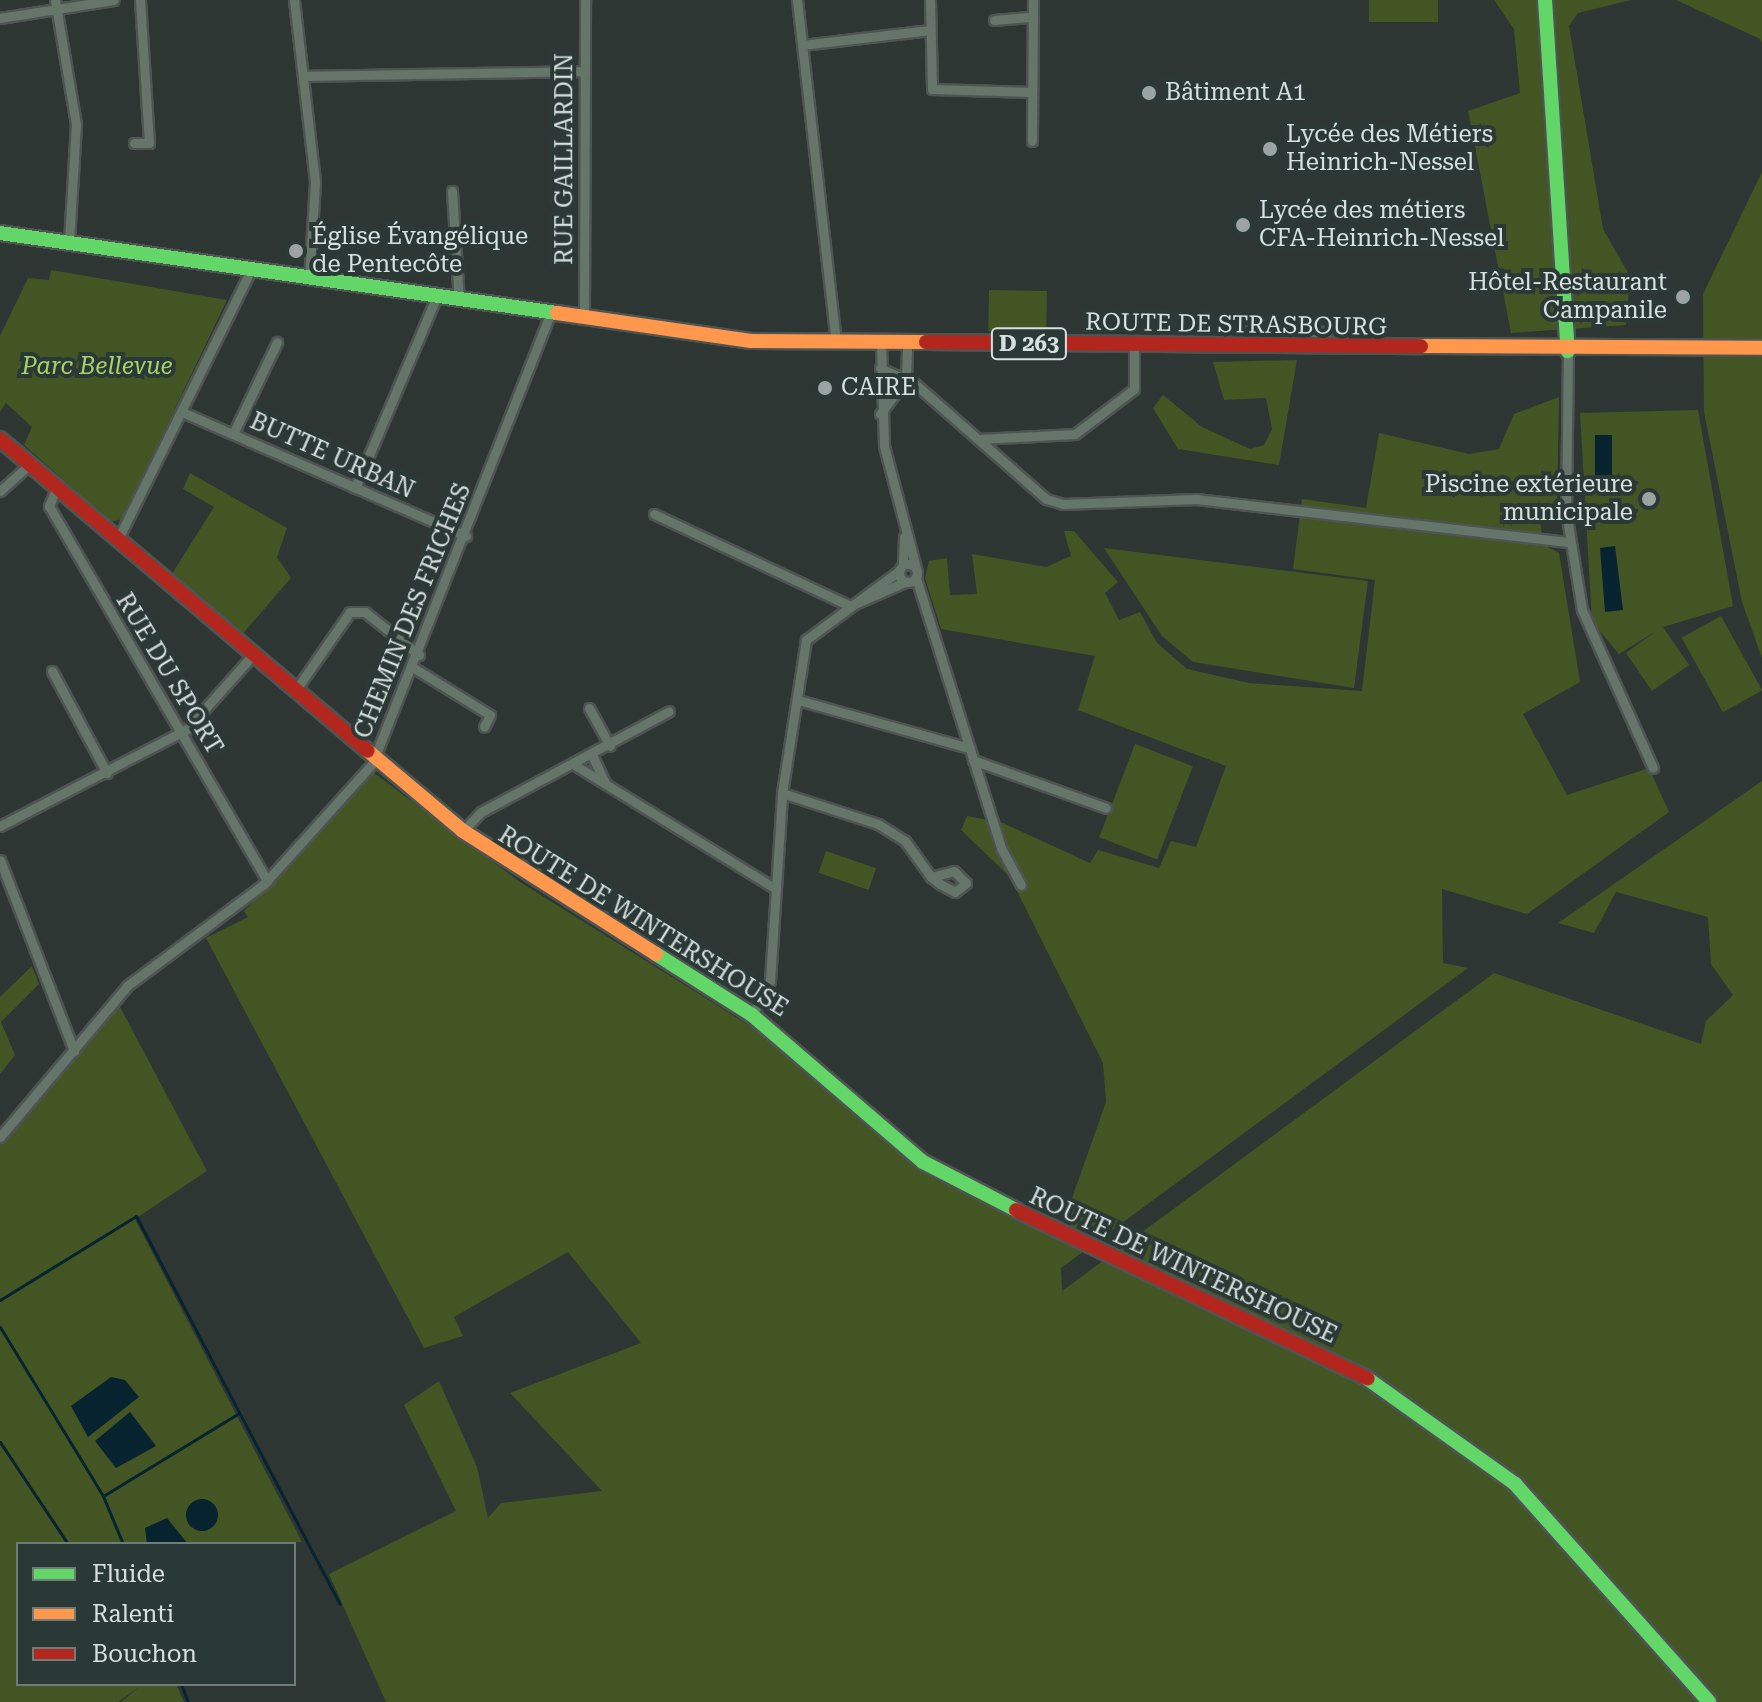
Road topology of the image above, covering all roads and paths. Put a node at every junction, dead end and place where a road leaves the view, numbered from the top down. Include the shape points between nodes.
1 (114, 0) edge
2 (140, 0) edge
3 (294, 0) edge
4 (585, 0) edge
5 (797, 0) edge
6 (930, 0) edge
7 (1033, 0) edge
8 (1545, 0) edge
9 (56, 5) edge
10 (1032, 17) junction
11 (0, 18) edge
12 (994, 20) dead end
13 (930, 30) junction
14 (802, 45) junction
15 (585, 71) junction
16 (305, 76) junction
17 (1032, 92) junction
18 (1032, 141) dead end
19 (134, 143) dead end
20 (452, 191) dead end
21 (0, 233) edge
22 (69, 243) junction
23 (251, 270) junction
24 (309, 279) junction
25 (436, 298) junction
26 (459, 301) junction
27 (551, 313) junction
28 (584, 318) junction
29 (1247, 331) dead end
30 (1327, 332) dead end
31 (1762, 339) edge
32 (836, 341) junction
33 (277, 342) dead end
34 (881, 343) junction
35 (907, 343) junction
36 (1703, 344) junction
37 (1134, 346) junction
38 (1568, 347) junction
39 (1762, 348) edge
40 (880, 368) junction
41 (906, 379) junction
42 (182, 412) junction
43 (880, 414) junction
44 (233, 434) junction
45 (0, 439) edge
46 (979, 439) junction
47 (30, 464) junction
48 (57, 487) junction
49 (355, 488) junction
50 (0, 491) edge
51 (654, 514) dead end
52 (902, 521) junction
53 (466, 536) junction
54 (117, 541) junction
55 (1568, 542) junction
56 (901, 568) junction
57 (911, 578) junction
58 (846, 608) junction
59 (419, 655) junction
60 (251, 657) junction
61 (414, 668) junction
62 (52, 671) dead end
63 (294, 694) junction
64 (798, 700) junction
65 (589, 708) dead end
66 (669, 711) dead end
67 (484, 727) dead end
68 (181, 733) junction
69 (610, 746) junction
70 (969, 748) junction
71 (592, 755) junction
72 (973, 760) junction
73 (374, 761) junction
74 (573, 764) junction
75 (1653, 768) dead end
76 (107, 773) junction
77 (605, 783) junction
78 (782, 793) junction
79 (1106, 808) dead end
80 (0, 826) edge
81 (463, 831) junction
82 (0, 860) edge
83 (931, 877) dead end
84 (267, 881) junction
85 (1021, 885) dead end
86 (776, 889) junction
87 (752, 1015) junction
88 (74, 1051) junction
89 (0, 1137) edge
90 (1709, 1702) edge

1 - 9 street
2 - 19 street via 149,143
3 - 16 street
4 - 15 street, RUE GAILLARDIN
5 - 14 street
6 - 13 street
7 - 10 street
8 - 38 main road
9 - 11 street
9 - 22 street via 76,124
10 - 12 street
10 - 17 street
13 - 14 street
13 - 17 street via 929,82 938,93
14 - 32 street
15 - 16 street
15 - 28 street, RUE GAILLARDIN
16 - 24 street via 315,182
17 - 18 street
20 - 26 street
21 - 22 main road, ROUTE DE STRASBOURG / D 263
22 - 23 main road, ROUTE DE STRASBOURG / D 263
23 - 24 main road, ROUTE DE STRASBOURG / D 263
23 - 42 street
24 - 25 main road, ROUTE DE STRASBOURG / D 263
25 - 26 main road, ROUTE DE STRASBOURG / D 263
25 - 49 street
26 - 27 main road, ROUTE DE STRASBOURG / D 263
27 - 28 main road, ROUTE DE STRASBOURG / D 263
27 - 53 street, CHEMIN DES FRICHES
28 - 32 main road, ROUTE DE STRASBOURG / D 263 via 751,341
29 - 30 street
31 - 36 main road, ROUTE DE STRASBOURG / D 263
32 - 34 main road, ROUTE DE STRASBOURG / D 263
33 - 44 street
34 - 35 main road, ROUTE DE STRASBOURG / D 263
34 - 40 street
35 - 37 main road, ROUTE DE STRASBOURG / D 263
35 - 41 street
36 - 38 main road, ROUTE DE STRASBOURG / D 263
36 - 39 main road, ROUTE DE STRASBOURG / D 263
37 - 38 main road, ROUTE DE STRASBOURG / D 263
37 - 46 street via 1134,389 1075,434
38 - 55 street via 1562,431
40 - 41 street
40 - 43 street
41 - 43 street
41 - 46 street
42 - 44 street, BUTTE URBAN
42 - 54 street
43 - 52 street
44 - 49 street, BUTTE URBAN
45 - 47 main road, ROUTE DE WINTERSHOUSE
46 - 55 street via 1046,499 1063,504 1196,499
47 - 48 main road, ROUTE DE WINTERSHOUSE
47 - 50 street
48 - 54 main road, ROUTE DE WINTERSHOUSE
48 - 68 street, RUE DU SPORT via 49,506
49 - 53 street, BUTTE URBAN
51 - 58 street via 819,587
52 - 56 street
52 - 57 street
53 - 59 street, CHEMIN DES FRICHES
54 - 60 main road, ROUTE DE WINTERSHOUSE
55 - 75 street via 1590,637 1619,683
56 - 57 street
56 - 57 street
56 - 58 street
57 - 58 street
57 - 70 street via 927,606
58 - 64 street via 806,640
59 - 61 street, CHEMIN DES FRICHES
59 - 63 street via 365,612 350,612
60 - 63 main road, ROUTE DE WINTERSHOUSE
60 - 68 street
61 - 67 street via 490,715
61 - 73 street, CHEMIN DES FRICHES
62 - 76 street
63 - 73 main road, ROUTE DE WINTERSHOUSE
64 - 70 street
64 - 78 street
65 - 69 street
66 - 69 street
68 - 76 street
68 - 84 street, RUE DU SPORT
69 - 71 street
70 - 72 street
71 - 74 street
71 - 77 street
72 - 79 street
72 - 85 street
73 - 81 main road, ROUTE DE WINTERSHOUSE
73 - 84 street, CHEMIN DES FRICHES
74 - 77 street
74 - 81 street via 481,812
76 - 80 street
77 - 86 street
78 - 83 street via 894,832
78 - 86 street
81 - 87 main road, ROUTE DE WINTERSHOUSE
82 - 88 street
84 - 88 street, CHEMIN DES FRICHES via 139,975
86 - 87 street via 770,981
87 - 90 main road, ROUTE DE WINTERSHOUSE via 955,1184 1356,1370 1503,1475
88 - 89 street, CHEMIN DES FRICHES

